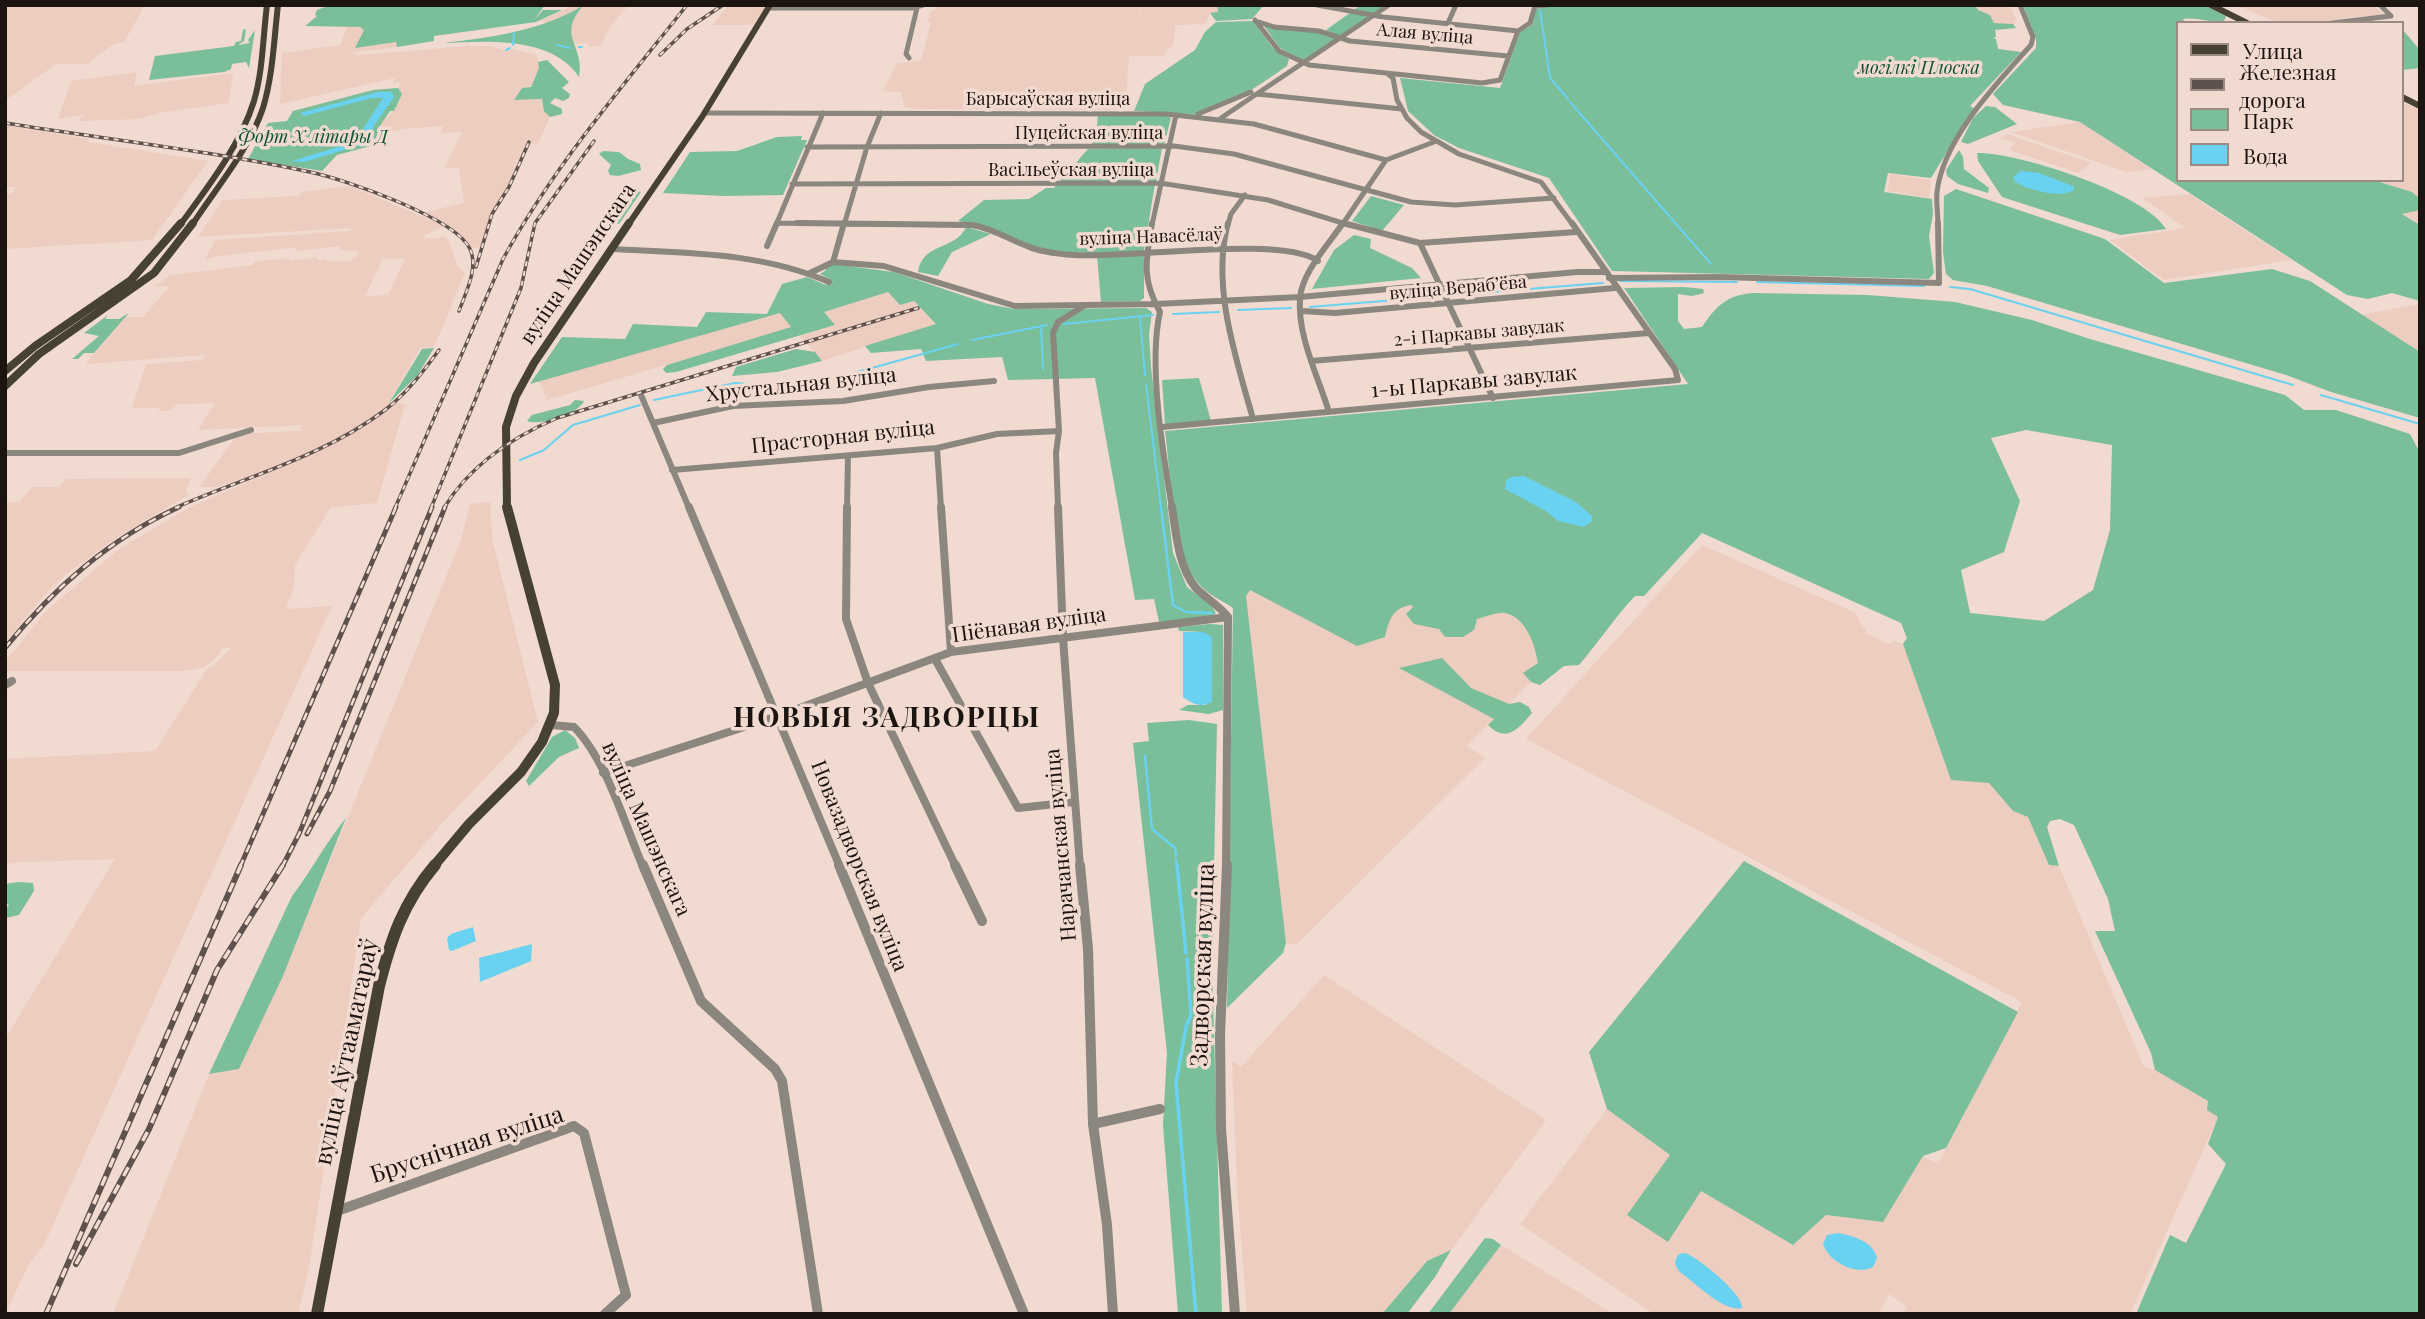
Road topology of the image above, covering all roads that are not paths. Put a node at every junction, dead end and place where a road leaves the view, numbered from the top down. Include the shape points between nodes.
1 (267, 5) edge
2 (278, 5) edge
3 (1317, 5) edge
4 (1389, 5) edge
5 (1456, 5) edge
6 (1547, 5) edge
7 (2020, 5) edge
8 (2211, 5) edge
9 (2380, 5) edge
10 (920, 6) edge
11 (1533, 6) edge
12 (769, 7) edge
13 (1375, 15) junction
14 (2243, 21) edge
15 (2349, 21) edge
16 (1448, 23) junction
17 (1518, 31) junction
18 (1340, 38) junction
19 (1508, 56) junction
20 (909, 58) dead end
21 (1292, 59) junction
22 (1303, 63) junction
23 (1391, 76) junction
24 (1257, 94) junction
25 (2404, 98) edge
26 (2420, 106) edge
27 (1402, 109) junction
28 (262, 110) junction
29 (251, 111) junction
30 (705, 113) junction
31 (823, 113) junction
32 (881, 113) junction
33 (1176, 115) junction
34 (1192, 116) junction
35 (1221, 118) junction
36 (1434, 142) junction
37 (1168, 146) junction
38 (807, 147) junction
39 (867, 147) junction
40 (1386, 160) junction
41 (1160, 183) junction
42 (792, 184) junction
43 (858, 184) junction
44 (1365, 190) junction
45 (1245, 195) junction
46 (1554, 198) junction
47 (1346, 222) junction
48 (777, 223) junction
49 (845, 223) junction
50 (1576, 232) junction
51 (1420, 243) junction
52 (767, 246) dead end
53 (1224, 248) junction
54 (612, 250) junction
55 (1148, 254) junction
56 (833, 261) junction
57 (1318, 261) junction
58 (148, 266) junction
59 (161, 266) junction
60 (810, 273) junction
61 (1606, 275) junction
62 (829, 282) dead end
63 (1438, 284) junction
64 (1615, 288) junction
65 (1300, 297) junction
66 (1224, 301) junction
67 (1447, 303) junction
68 (1156, 304) junction
69 (1084, 306) junction
70 (1303, 311) junction
71 (1649, 333) junction
72 (1468, 348) junction
73 (1311, 361) junction
74 (5, 371) edge
75 (994, 381) dead end
76 (5, 386) edge
77 (640, 394) dead end
78 (1493, 398) junction
79 (1329, 412) junction
80 (1253, 419) junction
81 (653, 423) junction
82 (1161, 427) junction
83 (251, 430) dead end
84 (1059, 431) junction
85 (937, 448) junction
86 (5, 453) edge
87 (848, 456) junction
88 (672, 470) junction
89 (1227, 617) junction
90 (1063, 638) junction
91 (951, 652) junction
92 (934, 659) junction
93 (869, 683) junction
94 (778, 716) junction
95 (551, 725) junction
96 (603, 773) junction
97 (1074, 802) junction
98 (982, 920) dead end
99 (1160, 1109) dead end
100 (1093, 1124) junction
101 (337, 1210) junction
102 (317, 1314) edge
103 (605, 1314) edge
104 (818, 1314) edge
105 (1024, 1314) edge
106 (1113, 1314) edge
107 (1235, 1314) edge

1 - 29 main road
2 - 28 main road
3 - 13 street
4 - 13 street
5 - 16 street
6 - 11 street
7 - 61 street, вуліца Верабʼёва via 2032,33 2031,45 1969,120 1950,153 1937,191 1939,283
8 - 14 main road
9 - 15 street via 2391,16
10 - 12 street, вуліца Машэнскага
10 - 20 street, вуліца Машэнскага via 906,54
11 - 17 street via 1530,23
12 - 30 main road, вуліца Машэнскага
13 - 16 street
13 - 18 street
16 - 17 street
17 - 19 street
18 - 19 street, Алая вуліца
18 - 21 street, Алая вуліца via 1255,20 1279,51
18 - 22 street
19 - 23 street via 1500,80 1495,82
21 - 22 street
21 - 34 street via 1290,66 1242,97
22 - 23 street
22 - 24 street
23 - 27 street
24 - 27 street
24 - 35 street
25 - 26 main road
27 - 36 street
28 - 29 main road
28 - 59 main road via 247,142
29 - 58 main road via 224,158
30 - 31 street, Барысаўская вуліца
30 - 54 main road, вуліца Машэнскага
31 - 32 street, Барысаўская вуліца
31 - 38 street
32 - 33 street, Барысаўская вуліца
32 - 39 street
33 - 34 street, Барысаўская вуліца
33 - 37 street
34 - 35 street, Барысаўская вуліца
35 - 40 street, Барысаўская вуліца
36 - 40 street
36 - 46 street, 1-ы Паркавы завулак via 1541,182
37 - 39 street, Пуцейская вуліца
37 - 41 street
37 - 44 street, Пуцейская вуліца via 1234,154
38 - 39 street, Пуцейская вуліца
38 - 42 street
39 - 43 street
40 - 44 street
41 - 43 street, Васільеўская вуліца
41 - 45 street, Васільеўская вуліца
41 - 55 street
42 - 43 street, Васільеўская вуліца
42 - 48 street
43 - 49 street
44 - 46 street, Пуцейская вуліца via 1432,205
44 - 47 street
45 - 47 street, Васільеўская вуліца
45 - 53 street via 1228,219
46 - 50 street, 1-ы Паркавы завулак
47 - 51 street, Васільеўская вуліца
47 - 57 street
48 - 49 street, вуліца Навасёлаў
48 - 52 street
49 - 55 street, вуліца Навасёлаў via 972,225 1030,248 1054,252
49 - 56 street
50 - 51 street, Васільеўская вуліца
50 - 61 street, 1-ы Паркавы завулак
51 - 63 street
53 - 55 street, вуліца Навасёлаў
53 - 57 street, вуліца Навасёлаў via 1304,254
53 - 66 street
54 - 60 street via 746,258
54 - 95 main road, вуліца Машэнскага via 524,379 506,427 506,504 555,685
55 - 68 street via 1147,291
56 - 60 street
56 - 69 street, вуліца Верабʼёва via 884,267 1015,306
57 - 65 street
58 - 59 main road
58 - 74 main road
59 - 76 main road via 38,354
60 - 62 street
61 - 63 street, вуліца Верабʼёва via 1577,272
61 - 64 street, 1-ы Паркавы завулак
63 - 65 street, вуліца Верабʼёва
63 - 67 street
64 - 67 street, вуліца Верабʼёва
64 - 71 street, 1-ы Паркавы завулак
65 - 66 street, вуліца Верабʼёва
65 - 70 street
66 - 68 street, вуліца Верабʼёва
66 - 80 street
67 - 70 street, вуліца Верабʼёва via 1335,313
67 - 72 street
68 - 69 street, вуліца Верабʼёва
68 - 82 street via 1160,312 1154,333
69 - 84 street, Нарачанская вуліца via 1058,321 1053,333
70 - 73 street via 1300,318
71 - 72 street, 2-і Паркавы завулак
71 - 78 street, 1-ы Паркавы завулак via 1678,380
72 - 73 street, 2-і Паркавы завулак
72 - 78 street
73 - 79 street
75 - 81 street, Хрустальная вуліца via 843,401 733,407
77 - 81 street, Новазадворская вуліца
78 - 79 street, 1-ы Паркавы завулак
79 - 80 street, 1-ы Паркавы завулак
80 - 82 street, 1-ы Паркавы завулак
81 - 88 street, Новазадворская вуліца
82 - 89 street via 1169,497 1186,575
83 - 86 street via 178,453
84 - 85 street, Прасторная вуліца via 1045,429
84 - 90 street, Нарачанская вуліца
85 - 87 street, Прасторная вуліца
85 - 91 street
87 - 88 street, Прасторная вуліца
87 - 93 street via 846,619
88 - 94 street, Новазадворская вуліца
89 - 90 street, Піёнавая вуліца
89 - 107 street, Задворская вуліца via 1221,1129
90 - 91 street, Піёнавая вуліца
90 - 97 street, Нарачанская вуліца
91 - 92 street, Піёнавая вуліца
92 - 93 street, Піёнавая вуліца
92 - 97 street via 1018,808
93 - 94 street, Піёнавая вуліца
93 - 98 street
94 - 96 street, Піёнавая вуліца
94 - 105 street, Новазадворская вуліца
95 - 96 street, вуліца Машэнскага via 575,727
95 - 101 main road, вуліца Аўтааматараў via 514,780 430,868 397,922 379,986
96 - 104 street, вуліца Машэнскага via 695,992 782,1081
97 - 100 street, Нарачанская вуліца via 1087,949
99 - 100 street
100 - 106 street, Нарачанская вуліца
101 - 102 main road, вуліца Аўтааматараў
101 - 103 street, Бруснічная вуліца via 574,1126 584,1133 626,1295

